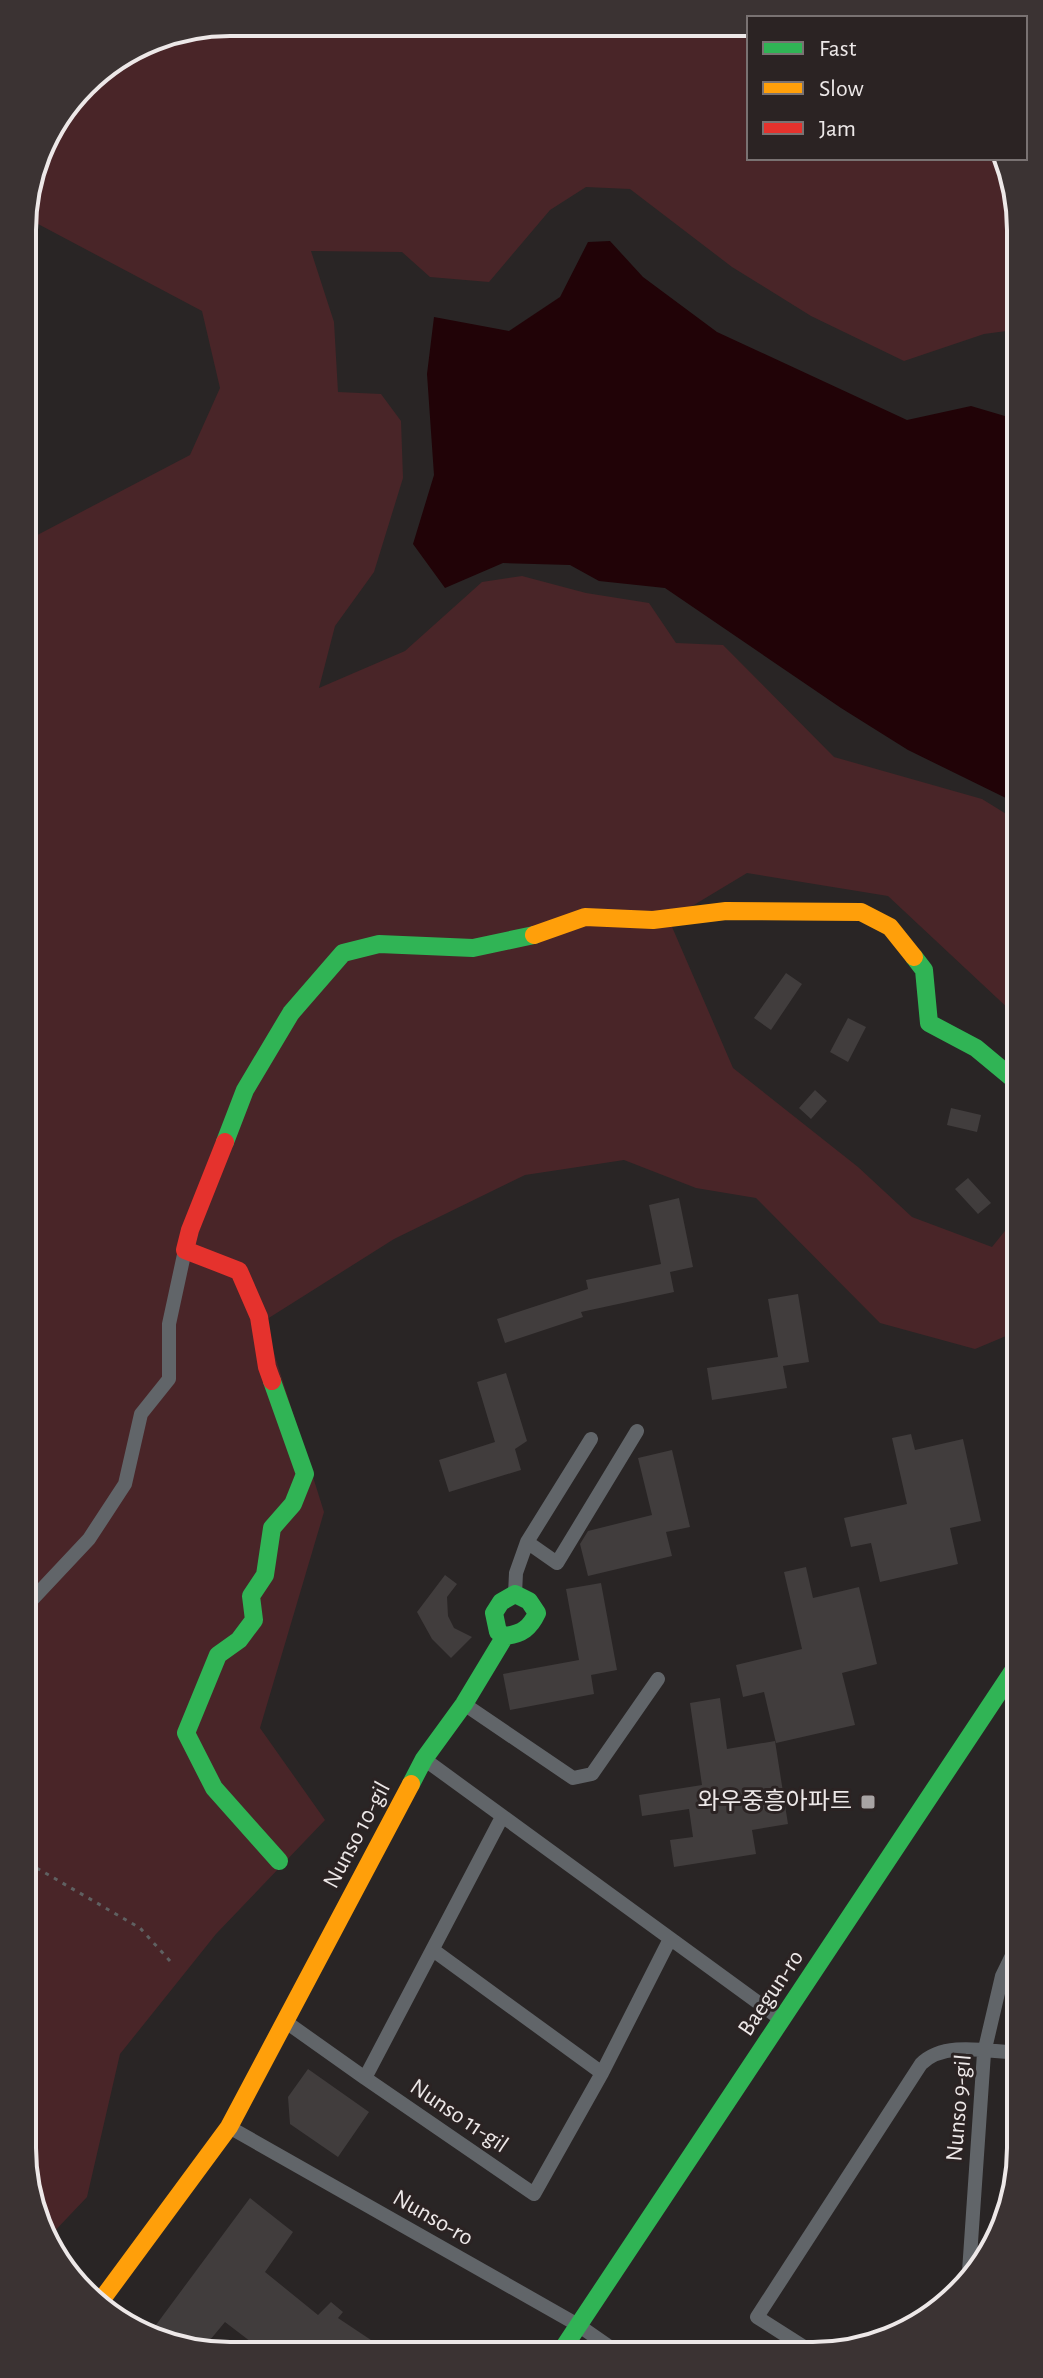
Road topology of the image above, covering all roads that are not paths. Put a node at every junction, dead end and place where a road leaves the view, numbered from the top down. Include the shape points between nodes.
1 (1007, 1074) edge
2 (185, 1250) junction
3 (637, 1431) dead end
4 (591, 1439) dead end
5 (527, 1542) junction
6 (515, 1594) junction
7 (36, 1595) edge
8 (505, 1636) junction
9 (658, 1679) dead end
10 (1007, 1680) edge
11 (464, 1704) junction
12 (424, 1759) junction
13 (502, 1817) junction
14 (279, 1861) dead end
15 (670, 1939) junction
16 (433, 1950) junction
17 (1007, 1966) edge
18 (782, 2020) junction
19 (286, 2022) junction
20 (984, 2051) junction
21 (1007, 2052) edge
22 (602, 2073) junction
23 (365, 2078) junction
24 (229, 2127) junction
25 (970, 2262) edge
26 (105, 2296) edge
27 (578, 2325) junction
28 (567, 2342) edge
29 (602, 2342) edge
30 (796, 2342) edge

1 - 2 street via 976,1048 929,1023 924,970 890,927 861,912 726,911 653,920 585,917 473,948 379,944 343,953 291,1013 245,1090
2 - 7 street via 169,1324 169,1379 141,1414 125,1484 89,1539
2 - 14 street via 239,1271 259,1317 267,1367 305,1474 293,1504 272,1528 265,1575 251,1596 254,1620 218,1655 186,1733 214,1788
3 - 5 street via 557,1563
4 - 5 street
5 - 6 street
6 - 8 street via 494,1613 498,1632
6 - 8 street via 537,1613 531,1627
8 - 11 street, Nunso 10-gil
9 - 11 street via 592,1774 573,1778
10 - 18 street, Baegun-ro
11 - 12 street, Nunso 10-gil
12 - 13 street
12 - 19 street, Nunso 10-gil
13 - 15 street
13 - 16 street
15 - 18 street
15 - 22 street, Nunso 11-gil
16 - 22 street
16 - 23 street
17 - 20 street, Nunso 9-gil
18 - 27 street, Baegun-ro
19 - 23 street
19 - 24 street, Nunso 10-gil
20 - 21 street
20 - 25 street, Nunso 9-gil
20 - 30 street via 939,2052 921,2064 757,2317
22 - 23 street, Nunso 11-gil via 534,2194
24 - 26 street, Nunso 10-gil
24 - 27 street, Nunso-ro
27 - 28 street, Baegun-ro
27 - 29 street, Nunso-ro

